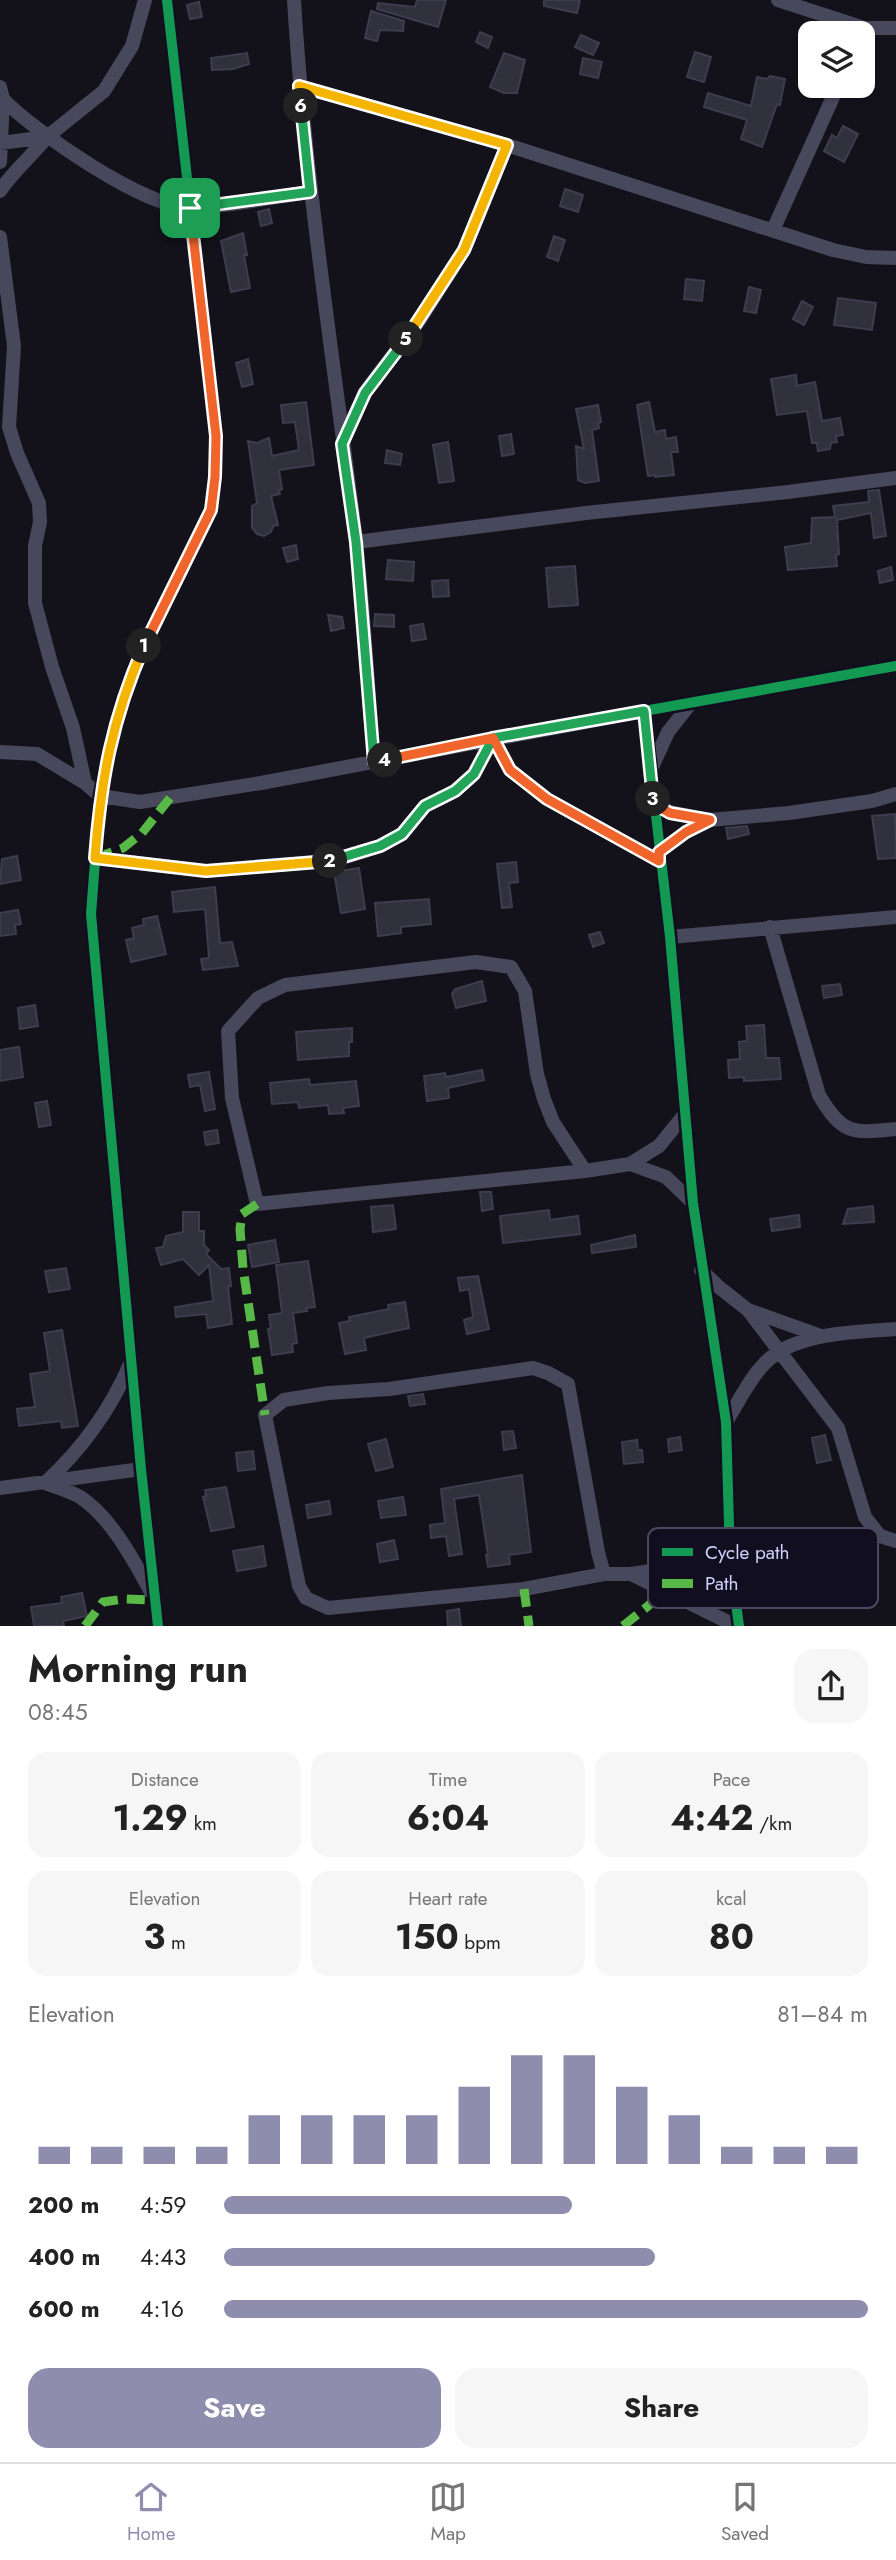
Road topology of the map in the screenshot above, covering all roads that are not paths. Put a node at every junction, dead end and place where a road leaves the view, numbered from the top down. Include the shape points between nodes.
1 (145, 0) edge
2 (167, 0) edge
3 (294, 0) edge
4 (778, 0) edge
5 (838, 21) edge
6 (896, 28) edge
7 (875, 29) edge
8 (299, 86) junction
9 (1, 93) edge
10 (833, 98) edge
11 (47, 137) junction
12 (0, 143) edge
13 (507, 145) junction
14 (0, 162) edge
15 (0, 191) edge
16 (310, 192) junction
17 (190, 208) junction
18 (773, 230) junction
19 (0, 237) edge
20 (896, 258) edge
21 (342, 444) junction
22 (896, 478) edge
23 (356, 542) junction
24 (896, 666) edge
25 (691, 703) junction
26 (644, 711) junction
27 (493, 738) junction
28 (0, 752) edge
29 (374, 762) junction
30 (650, 772) junction
31 (85, 783) junction
32 (896, 794) edge
33 (100, 796) junction
34 (654, 804) junction
35 (710, 820) junction
36 (659, 856) junction
37 (95, 858) junction
38 (896, 917) edge
39 (770, 927) junction
40 (670, 937) junction
41 (685, 1114) junction
42 (896, 1129) edge
43 (630, 1164) junction
44 (585, 1171) junction
45 (693, 1203) junction
46 (701, 1270) junction
47 (748, 1310) junction
48 (896, 1329) edge
49 (821, 1336) junction
50 (780, 1352) junction
51 (131, 1361) junction
52 (726, 1422) junction
53 (141, 1469) junction
54 (45, 1483) junction
55 (0, 1489) edge
56 (729, 1528) edge
57 (874, 1528) edge
58 (878, 1533) edge
59 (896, 1541) edge
60 (648, 1571) edge
61 (604, 1574) junction
62 (631, 1574) junction
63 (648, 1582) edge
64 (155, 1600) junction
65 (700, 1608) edge
66 (735, 1608) edge
67 (158, 1626) edge
68 (737, 1626) edge

1 - 11 street via 132,46 104,91
2 - 17 street
3 - 8 street
4 - 5 street
6 - 7 street
8 - 13 street
8 - 16 street
9 - 11 street
9 - 12 street
10 - 18 street
11 - 12 street
11 - 15 street
11 - 17 street via 145,194
12 - 14 street
13 - 18 street
13 - 21 street via 464,250 365,393
16 - 17 street
16 - 21 street
17 - 33 street via 216,436 211,510 128,682
18 - 20 street via 844,252
19 - 31 street via 14,346 9,428 39,503 35,603
21 - 23 street
22 - 23 street
23 - 29 street
24 - 25 street
25 - 26 street
25 - 30 street via 668,732
26 - 27 street
26 - 30 street
27 - 29 street
27 - 36 street via 510,770 547,799
27 - 37 street via 474,774 455,791 425,806 402,834 336,860 206,871
28 - 31 street via 37,754
29 - 33 street via 150,801
30 - 34 street
31 - 33 street
32 - 35 street via 789,813
33 - 37 street
34 - 35 street via 670,813
34 - 36 street
35 - 36 street via 686,832
36 - 40 street
37 - 51 street via 91,914
38 - 39 street
39 - 40 street
39 - 42 street via 816,1087 827,1109 843,1127 858,1132
40 - 41 street
41 - 43 street via 659,1146
41 - 45 street
43 - 44 street
43 - 45 street via 666,1177
44 - 44 street via 257,1204 232,1098 228,1031 258,998 285,985 476,962 511,967 525,991 544,1099 553,1122
45 - 46 street
46 - 47 street
46 - 52 street
47 - 49 street
47 - 50 street
48 - 49 street
49 - 50 street
50 - 52 street via 766,1362
50 - 57 street via 838,1428 865,1517
51 - 53 street
51 - 54 street via 116,1398 96,1427
52 - 56 street
53 - 54 street
53 - 64 street
54 - 55 street
54 - 64 street via 94,1508 131,1555
58 - 59 street
60 - 62 street
61 - 61 street via 510,1590 328,1608 316,1604 299,1586 265,1415 284,1400 328,1393 533,1368 548,1373 568,1384
61 - 62 street
62 - 63 street
64 - 67 street
65 - 68 street
66 - 68 street

